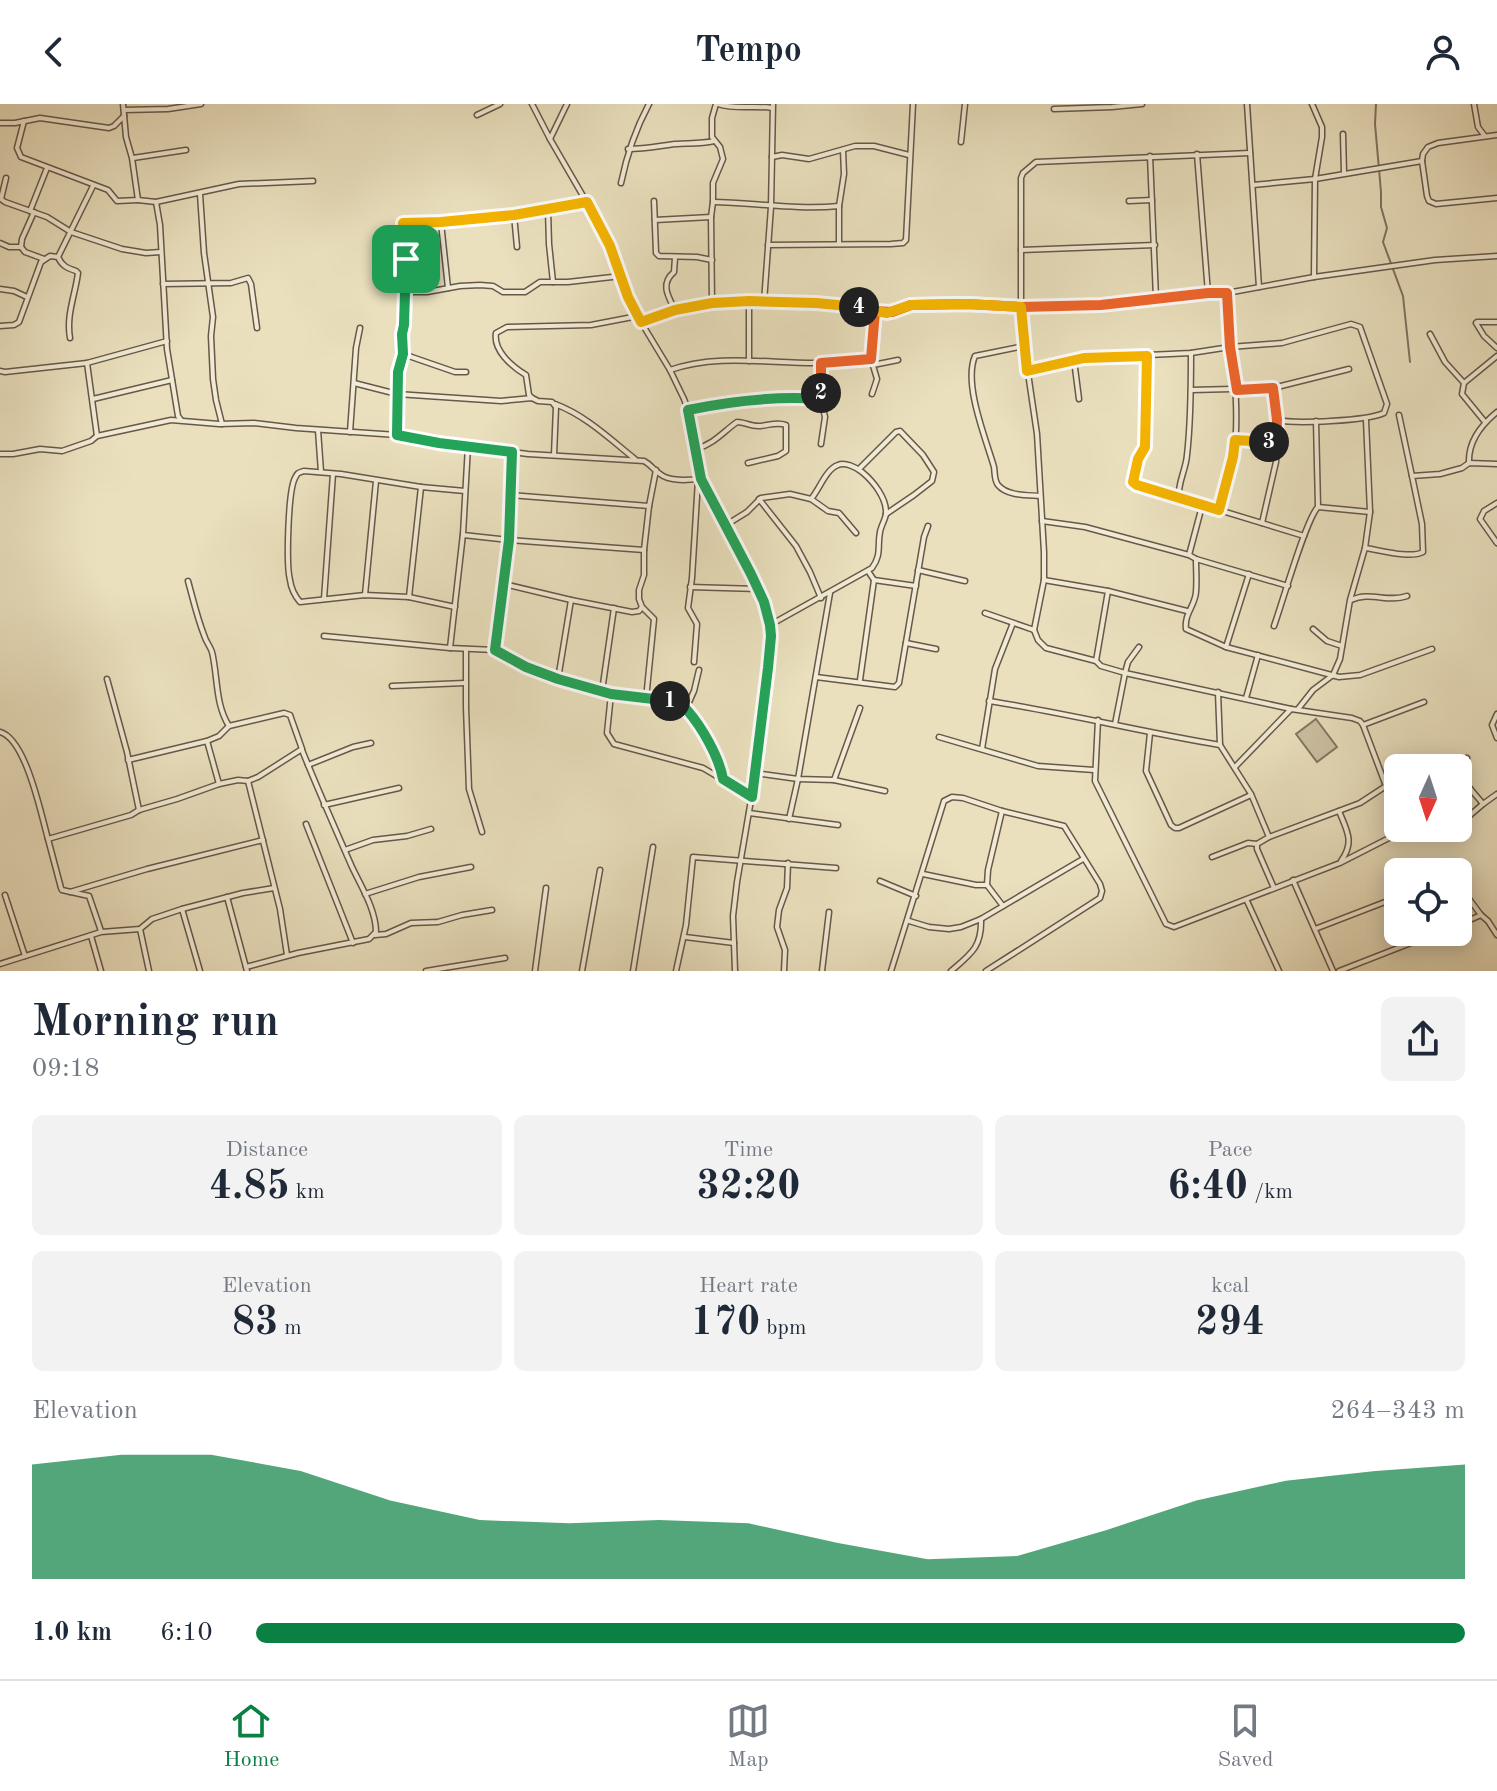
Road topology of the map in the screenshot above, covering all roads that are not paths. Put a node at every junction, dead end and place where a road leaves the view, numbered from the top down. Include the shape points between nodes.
1 (201, 104) edge
2 (500, 104) edge
3 (532, 104) edge
4 (567, 104) edge
5 (649, 104) edge
6 (717, 104) edge
7 (913, 104) edge
8 (965, 104) edge
9 (1142, 104) edge
10 (1247, 104) edge
11 (1312, 104) edge
12 (1474, 104) edge
13 (1132, 105) edge
14 (773, 106) edge
15 (1054, 109) dead end
16 (124, 110) edge
17 (477, 115) dead end
18 (24, 121) junction
19 (0, 123) edge
20 (1343, 134) dead end
21 (1484, 135) junction
22 (1497, 135) edge
23 (550, 139) junction
24 (714, 141) junction
25 (961, 142) dead end
26 (628, 149) junction
27 (186, 150) dead end
28 (843, 150) junction
29 (1250, 153) junction
30 (1197, 154) junction
31 (910, 155) junction
32 (1150, 156) junction
33 (772, 157) junction
34 (132, 158) junction
35 (1422, 161) junction
36 (47, 168) junction
37 (1344, 173) junction
38 (6, 178) dead end
39 (1315, 179) junction
40 (313, 181) dead end
41 (621, 183) dead end
42 (1253, 185) junction
43 (93, 186) junction
44 (200, 194) junction
45 (1497, 198) edge
46 (138, 200) junction
47 (1152, 200) junction
48 (1, 201) edge
49 (654, 201) dead end
50 (1129, 201) dead end
51 (156, 202) junction
52 (587, 202) junction
53 (713, 202) junction
54 (839, 206) junction
55 (771, 207) junction
56 (548, 210) junction
57 (32, 212) junction
58 (514, 215) junction
59 (711, 217) junction
60 (655, 220) junction
61 (441, 222) junction
62 (71, 232) junction
63 (0, 243) edge
64 (839, 243) junction
65 (768, 245) junction
66 (1155, 245) junction
67 (21, 247) junction
68 (517, 247) dead end
69 (1021, 250) junction
70 (162, 252) junction
71 (1497, 256) edge
72 (58, 257) junction
73 (675, 258) junction
74 (44, 259) junction
75 (712, 260) junction
76 (621, 276) junction
77 (1314, 277) junction
78 (208, 282) junction
79 (553, 282) junction
80 (163, 284) junction
81 (1259, 287) junction
82 (448, 288) junction
83 (0, 289) edge
84 (405, 292) junction
85 (1208, 293) junction
86 (1227, 293) junction
87 (27, 297) junction
88 (1156, 298) junction
89 (749, 301) junction
90 (764, 302) junction
91 (712, 303) junction
92 (1021, 307) junction
93 (675, 310) junction
94 (875, 311) junction
95 (638, 316) junction
96 (641, 322) junction
97 (1497, 322) edge
98 (0, 326) edge
99 (257, 328) dead end
100 (360, 328) dead end
101 (1430, 334) dead end
102 (1497, 334) edge
103 (70, 338) dead end
104 (1489, 340) junction
105 (167, 341) junction
106 (1024, 346) junction
107 (1230, 347) junction
108 (1497, 348) edge
109 (1191, 353) junction
110 (403, 354) junction
111 (1147, 356) junction
112 (1497, 356) edge
113 (871, 359) junction
114 (898, 360) dead end
115 (1074, 360) junction
116 (749, 361) junction
117 (87, 363) junction
118 (821, 363) junction
119 (873, 365) junction
120 (1349, 369) dead end
121 (670, 370) junction
122 (0, 371) edge
123 (1027, 371) junction
124 (466, 372) dead end
125 (172, 380) junction
126 (354, 383) junction
127 (1464, 383) junction
128 (1273, 388) junction
129 (1191, 390) junction
130 (1237, 390) junction
131 (397, 394) junction
132 (872, 394) dead end
133 (532, 398) junction
134 (821, 399) junction
135 (1079, 399) dead end
136 (92, 400) junction
137 (555, 404) junction
138 (688, 410) junction
139 (1497, 412) edge
140 (1399, 415) dead end
141 (1366, 418) junction
142 (181, 420) junction
143 (1277, 420) junction
144 (1316, 421) junction
145 (1485, 422) junction
146 (222, 424) junction
147 (318, 430) junction
148 (350, 432) junction
149 (397, 435) junction
150 (97, 436) junction
151 (1235, 440) junction
152 (1276, 441) junction
153 (821, 444) dead end
154 (468, 446) junction
155 (696, 449) junction
156 (512, 452) junction
157 (0, 454) edge
158 (554, 455) junction
159 (637, 460) junction
160 (748, 463) dead end
161 (1469, 463) junction
162 (1497, 464) edge
163 (859, 469) junction
164 (656, 470) junction
165 (321, 472) junction
166 (334, 473) junction
167 (1412, 476) junction
168 (700, 479) junction
169 (376, 481) junction
170 (421, 487) junction
171 (465, 491) junction
172 (510, 495) junction
173 (1040, 496) junction
174 (1179, 498) junction
175 (759, 499) junction
176 (811, 499) junction
177 (1497, 503) edge
178 (649, 506) junction
179 (1202, 506) junction
180 (1318, 507) junction
181 (1219, 510) junction
182 (1370, 512) junction
183 (886, 514) junction
184 (1042, 521) junction
185 (1262, 523) junction
186 (726, 525) junction
187 (928, 526) dead end
188 (856, 533) dead end
189 (463, 534) junction
190 (1304, 536) junction
191 (509, 540) junction
192 (1497, 543) edge
193 (1365, 548) junction
194 (644, 550) junction
195 (1189, 555) junction
196 (1196, 559) junction
197 (918, 570) junction
198 (868, 571) junction
199 (1249, 574) junction
200 (874, 580) junction
201 (1044, 580) junction
202 (188, 581) dead end
203 (965, 581) dead end
204 (504, 584) junction
205 (916, 586) junction
206 (1288, 586) junction
207 (690, 587) junction
208 (758, 589) junction
209 (1108, 591) junction
210 (830, 593) junction
211 (365, 595) junction
212 (1407, 596) dead end
213 (409, 597) junction
214 (821, 598) junction
215 (324, 599) junction
216 (571, 600) junction
217 (1350, 600) junction
218 (455, 607) junction
219 (642, 607) junction
220 (614, 608) junction
221 (1187, 611) junction
222 (985, 613) dead end
223 (1013, 623) junction
224 (770, 625) junction
225 (1274, 626) dead end
226 (1313, 629) dead end
227 (1034, 630) junction
228 (324, 636) dead end
229 (906, 643) junction
230 (1342, 646) junction
231 (1139, 647) dead end
232 (1226, 647) junction
233 (450, 648) junction
234 (466, 649) junction
235 (936, 649) dead end
236 (1432, 649) dead end
237 (495, 650) junction
238 (1258, 655) junction
239 (1096, 661) junction
240 (694, 662) dead end
241 (699, 670) dead end
242 (1125, 673) junction
243 (1333, 675) junction
244 (816, 677) junction
245 (107, 679) dead end
246 (558, 679) junction
247 (859, 681) junction
248 (465, 683) junction
249 (392, 686) dead end
250 (602, 691) junction
251 (1218, 692) junction
252 (611, 694) junction
253 (1246, 698) junction
254 (646, 699) junction
255 (989, 701) junction
256 (1424, 702) dead end
257 (860, 708) dead end
258 (686, 709) junction
259 (1291, 709) junction
260 (1298, 709) junction
261 (1497, 714) edge
262 (1098, 720) junction
263 (1115, 724) junction
264 (1363, 725) junction
265 (229, 726) junction
266 (0, 732) edge
267 (1150, 733) junction
268 (939, 737) dead end
269 (1497, 738) edge
270 (207, 741) junction
271 (371, 743) dead end
272 (1220, 745) junction
273 (302, 749) junction
274 (982, 749) junction
275 (128, 760) junction
276 (308, 765) junction
277 (1235, 767) junction
278 (1094, 770) junction
279 (755, 773) junction
280 (723, 779) junction
281 (798, 779) junction
282 (834, 780) junction
283 (248, 781) junction
284 (1384, 781) edge
285 (219, 784) junction
286 (1384, 787) edge
287 (399, 788) dead end
288 (1472, 790) edge
289 (885, 791) dead end
290 (1251, 794) junction
291 (1497, 794) edge
292 (752, 797) junction
293 (1483, 804) junction
294 (324, 805) junction
295 (139, 810) junction
296 (1002, 811) junction
297 (1339, 811) junction
298 (749, 813) junction
299 (1472, 813) edge
300 (789, 819) junction
301 (306, 824) dead end
302 (838, 825) dead end
303 (431, 829) dead end
304 (482, 832) dead end
305 (1269, 837) junction
306 (48, 839) junction
307 (263, 840) junction
308 (1384, 841) edge
309 (1257, 844) junction
310 (653, 847) dead end
311 (345, 850) junction
312 (1212, 857) dead end
313 (1083, 859) junction
314 (741, 860) junction
315 (788, 863) junction
316 (1340, 863) junction
317 (471, 867) dead end
318 (836, 868) dead end
319 (600, 870) dead end
320 (922, 873) junction
321 (1293, 880) junction
322 (880, 881) dead end
323 (987, 885) junction
324 (274, 888) junction
325 (546, 888) dead end
326 (1274, 888) junction
327 (70, 892) junction
328 (365, 894) junction
329 (5, 895) dead end
330 (916, 896) junction
331 (227, 897) junction
332 (1246, 900) junction
333 (1384, 902) edge
334 (1472, 903) edge
335 (1003, 906) junction
336 (182, 909) junction
337 (492, 910) dead end
338 (829, 912) dead end
339 (1481, 915) junction
340 (981, 919) junction
341 (1472, 919) edge
342 (908, 921) junction
343 (140, 929) junction
344 (1315, 929) junction
345 (101, 932) junction
346 (375, 935) junction
347 (1497, 935) edge
348 (91, 936) junction
349 (684, 937) junction
350 (353, 943) junction
351 (734, 943) junction
352 (1403, 946) edge
353 (287, 955) junction
354 (25, 956) junction
355 (505, 958) dead end
356 (0, 964) edge
357 (246, 969) edge
358 (101, 971) edge
359 (149, 971) edge
360 (200, 971) edge
361 (426, 971) edge
362 (535, 971) edge
363 (582, 971) edge
364 (633, 971) edge
365 (676, 971) edge
366 (735, 971) edge
367 (784, 971) edge
368 (822, 971) edge
369 (891, 971) edge
370 (951, 971) edge
371 (986, 971) edge
372 (1279, 971) edge
373 (1333, 971) edge
374 (1339, 971) edge

1 - 16 street
2 - 17 street
3 - 23 street
4 - 23 street
5 - 26 street
6 - 14 street
6 - 24 street
7 - 31 street
8 - 25 street
9 - 13 street
10 - 29 street
11 - 39 street via 1322,127
12 - 21 street
13 - 15 street
14 - 33 street
16 - 18 street via 109,128 40,118
16 - 34 street
18 - 19 street
18 - 36 street via 18,153
20 - 37 street
21 - 22 street
21 - 35 street via 1428,147
23 - 52 street
24 - 26 street
24 - 53 street via 723,159 713,183
26 - 41 street
27 - 34 street
28 - 31 street via 874,146
28 - 33 street via 809,159
28 - 54 street
29 - 30 street
29 - 42 street
30 - 32 street
30 - 85 street
31 - 64 street via 906,240
32 - 47 street
32 - 69 street via 1036,162 1021,178
33 - 55 street
34 - 46 street
35 - 37 street
35 - 45 street via 1429,201
36 - 43 street
36 - 57 street
37 - 39 street
38 - 48 street
39 - 42 street
39 - 77 street
40 - 44 street via 239,184
42 - 81 street
43 - 46 street via 108,190 117,201
43 - 62 street
44 - 51 street
44 - 78 street
46 - 51 street
47 - 50 street
47 - 66 street
48 - 57 street
49 - 60 street
51 - 70 street
52 - 56 street
52 - 76 street
53 - 55 street
53 - 59 street
54 - 55 street
54 - 64 street
55 - 65 street
56 - 58 street
56 - 79 street
57 - 62 street
57 - 67 street
58 - 61 street
58 - 68 street
59 - 60 street
59 - 75 street
60 - 73 street via 656,253
61 - 82 street
61 - 84 street via 403,223
62 - 70 street via 134,252
62 - 72 street
63 - 67 street
64 - 65 street
65 - 90 street
66 - 69 street
66 - 88 street
67 - 74 street
69 - 92 street
70 - 80 street
71 - 77 street
72 - 74 street
72 - 103 street via 78,273 69,311
73 - 75 street
73 - 93 street via 666,288
74 - 87 street
75 - 91 street
76 - 79 street
76 - 95 street
77 - 81 street
78 - 80 street
78 - 99 street via 250,280
78 - 146 street via 213,379
79 - 82 street via 540,282 525,292 480,285
80 - 105 street
81 - 86 street
82 - 84 street
83 - 87 street
84 - 110 street
85 - 86 street
85 - 88 street
86 - 107 street
87 - 98 street via 19,322
88 - 92 street
89 - 90 street
89 - 91 street
89 - 116 street
90 - 94 street
91 - 93 street
92 - 94 street via 911,305
92 - 106 street
93 - 96 street
94 - 113 street
95 - 96 street
95 - 133 street via 591,325 507,327 496,333 499,350 526,375
96 - 121 street
97 - 104 street via 1476,322
100 - 126 street
101 - 127 street
102 - 104 street
104 - 108 street
105 - 117 street
105 - 125 street
106 - 123 street
106 - 173 street via 975,356 975,408 998,485
107 - 109 street
107 - 130 street
107 - 141 street via 1282,343 1356,324 1387,404 1384,413
109 - 111 street
109 - 129 street
110 - 124 street
110 - 131 street
111 - 115 street
111 - 174 street via 1145,447 1133,482
112 - 127 street
113 - 118 street
113 - 119 street
114 - 119 street
115 - 123 street
115 - 135 street
116 - 118 street
116 - 121 street via 689,363
117 - 122 street
117 - 136 street
118 - 134 street
119 - 132 street via 877,379
120 - 128 street
121 - 138 street
123 - 173 street
125 - 136 street
125 - 142 street
126 - 131 street
126 - 148 street
127 - 145 street via 1462,394
128 - 130 street
128 - 143 street
129 - 130 street
129 - 174 street
130 - 151 street
131 - 133 street
131 - 149 street
133 - 137 street
134 - 138 street via 718,403
134 - 153 street
136 - 150 street
137 - 158 street
137 - 159 street
138 - 155 street
139 - 145 street
140 - 167 street
141 - 144 street
141 - 182 street
142 - 146 street
142 - 150 street
143 - 144 street
143 - 152 street
144 - 180 street
145 - 161 street via 1472,444
146 - 147 street
147 - 148 street
147 - 165 street
148 - 149 street
149 - 154 street
150 - 157 street via 62,451
151 - 152 street
151 - 181 street
152 - 185 street
154 - 156 street
154 - 171 street
155 - 160 street via 737,422 784,424 786,451
155 - 168 street
156 - 158 street
156 - 172 street
158 - 159 street
159 - 164 street
161 - 162 street
161 - 167 street via 1440,474
163 - 176 street via 835,467
163 - 183 street via 877,485
163 - 183 street via 900,431 934,472 932,481
164 - 168 street via 669,478
164 - 178 street
165 - 166 street
165 - 215 street via 299,472 293,482 287,565 298,601
166 - 169 street
166 - 215 street
167 - 193 street via 1423,552
168 - 186 street
168 - 207 street
169 - 170 street
169 - 211 street
170 - 171 street
170 - 213 street
171 - 189 street
172 - 178 street
172 - 191 street
173 - 184 street
174 - 179 street
175 - 176 street via 790,494
175 - 186 street
175 - 214 street via 796,546
176 - 188 street via 839,513
177 - 192 street via 1480,519
178 - 194 street
179 - 181 street
179 - 195 street
180 - 182 street
180 - 190 street
181 - 185 street
182 - 193 street
183 - 198 street via 879,556
184 - 195 street
184 - 201 street
185 - 190 street
186 - 208 street
187 - 197 street
189 - 191 street
189 - 218 street
190 - 206 street
191 - 194 street
191 - 204 street
193 - 217 street
194 - 219 street
195 - 196 street
196 - 199 street
196 - 221 street via 1196,591
197 - 203 street
197 - 205 street
198 - 200 street
198 - 210 street
199 - 206 street
199 - 232 street
200 - 205 street
200 - 247 street
201 - 209 street
201 - 227 street
202 - 265 street via 211,647 220,707
204 - 216 street
204 - 237 street
205 - 229 street
206 - 225 street
207 - 208 street
207 - 240 street via 688,608 697,624
208 - 224 street
209 - 221 street
209 - 239 street
210 - 214 street
210 - 244 street
211 - 213 street
211 - 215 street
212 - 217 street via 1362,595
213 - 218 street
214 - 224 street
216 - 220 street
216 - 246 street
217 - 230 street
218 - 233 street
219 - 220 street via 632,612
219 - 254 street via 654,619
220 - 250 street
221 - 232 street via 1186,629
222 - 223 street
223 - 227 street
223 - 255 street
224 - 279 street
226 - 230 street
227 - 239 street via 1046,648
228 - 233 street
229 - 235 street
229 - 247 street via 895,687
230 - 243 street
231 - 242 street
232 - 238 street
233 - 234 street
234 - 237 street
234 - 248 street
236 - 243 street via 1360,675
237 - 246 street
238 - 243 street
238 - 253 street
239 - 242 street
241 - 258 street
242 - 251 street
242 - 263 street
243 - 260 street
244 - 247 street
244 - 281 street
245 - 275 street
246 - 250 street
248 - 249 street
248 - 304 street via 469,789
250 - 252 street
251 - 253 street
251 - 272 street
252 - 254 street
252 - 280 street via 607,733 614,744 703,768
253 - 259 street
254 - 258 street
255 - 262 street
255 - 274 street
256 - 264 street
257 - 282 street
258 - 280 street via 715,755
259 - 260 street
259 - 277 street
260 - 264 street via 1352,718
261 - 269 street via 1492,722
262 - 263 street
262 - 278 street
263 - 267 street
264 - 284 street
265 - 270 street
265 - 273 street via 284,713 290,715
266 - 306 street via 9,734 30,774
267 - 272 street
267 - 290 street via 1146,771 1175,828
268 - 274 street
270 - 275 street
270 - 285 street
271 - 276 street
272 - 277 street
273 - 276 street
273 - 283 street
274 - 278 street via 1038,766
275 - 295 street
276 - 294 street
277 - 290 street
278 - 332 street via 1098,790 1166,924 1174,927
279 - 281 street
279 - 292 street
280 - 292 street
281 - 282 street
281 - 300 street
282 - 289 street
283 - 285 street
283 - 307 street
285 - 295 street
286 - 297 street
287 - 294 street
288 - 293 street
290 - 305 street
291 - 293 street
292 - 298 street
293 - 299 street
294 - 311 street
295 - 306 street
296 - 313 street via 1064,826
296 - 320 street via 963,798 944,801
296 - 323 street
297 - 305 street
297 - 316 street via 1349,843
298 - 300 street
298 - 314 street
300 - 302 street
301 - 350 street
303 - 311 street
305 - 309 street
306 - 327 street via 61,888
307 - 324 street
307 - 327 street
308 - 316 street
309 - 312 street
309 - 326 street
310 - 364 street
311 - 328 street
313 - 335 street
313 - 371 street via 1100,884 1100,898
314 - 315 street
314 - 349 street via 692,858
314 - 351 street
315 - 318 street
315 - 367 street via 777,927 785,950
316 - 321 street
317 - 328 street
319 - 363 street
320 - 323 street
320 - 330 street
321 - 326 street
321 - 344 street
322 - 330 street
323 - 335 street
324 - 331 street
324 - 353 street
325 - 362 street
326 - 332 street
327 - 345 street via 89,896
328 - 346 street
329 - 354 street
330 - 342 street
331 - 336 street
331 - 357 street
332 - 372 street
333 - 344 street
334 - 339 street
335 - 340 street
336 - 343 street
336 - 360 street
337 - 346 street via 411,923
338 - 368 street
339 - 341 street
339 - 347 street
340 - 342 street via 949,929
340 - 370 street via 977,947
342 - 369 street
343 - 345 street
343 - 359 street
344 - 373 street
345 - 348 street
346 - 350 street
348 - 354 street
348 - 358 street
349 - 351 street
349 - 365 street
350 - 353 street
351 - 366 street
352 - 374 street
353 - 357 street
354 - 356 street
355 - 361 street

